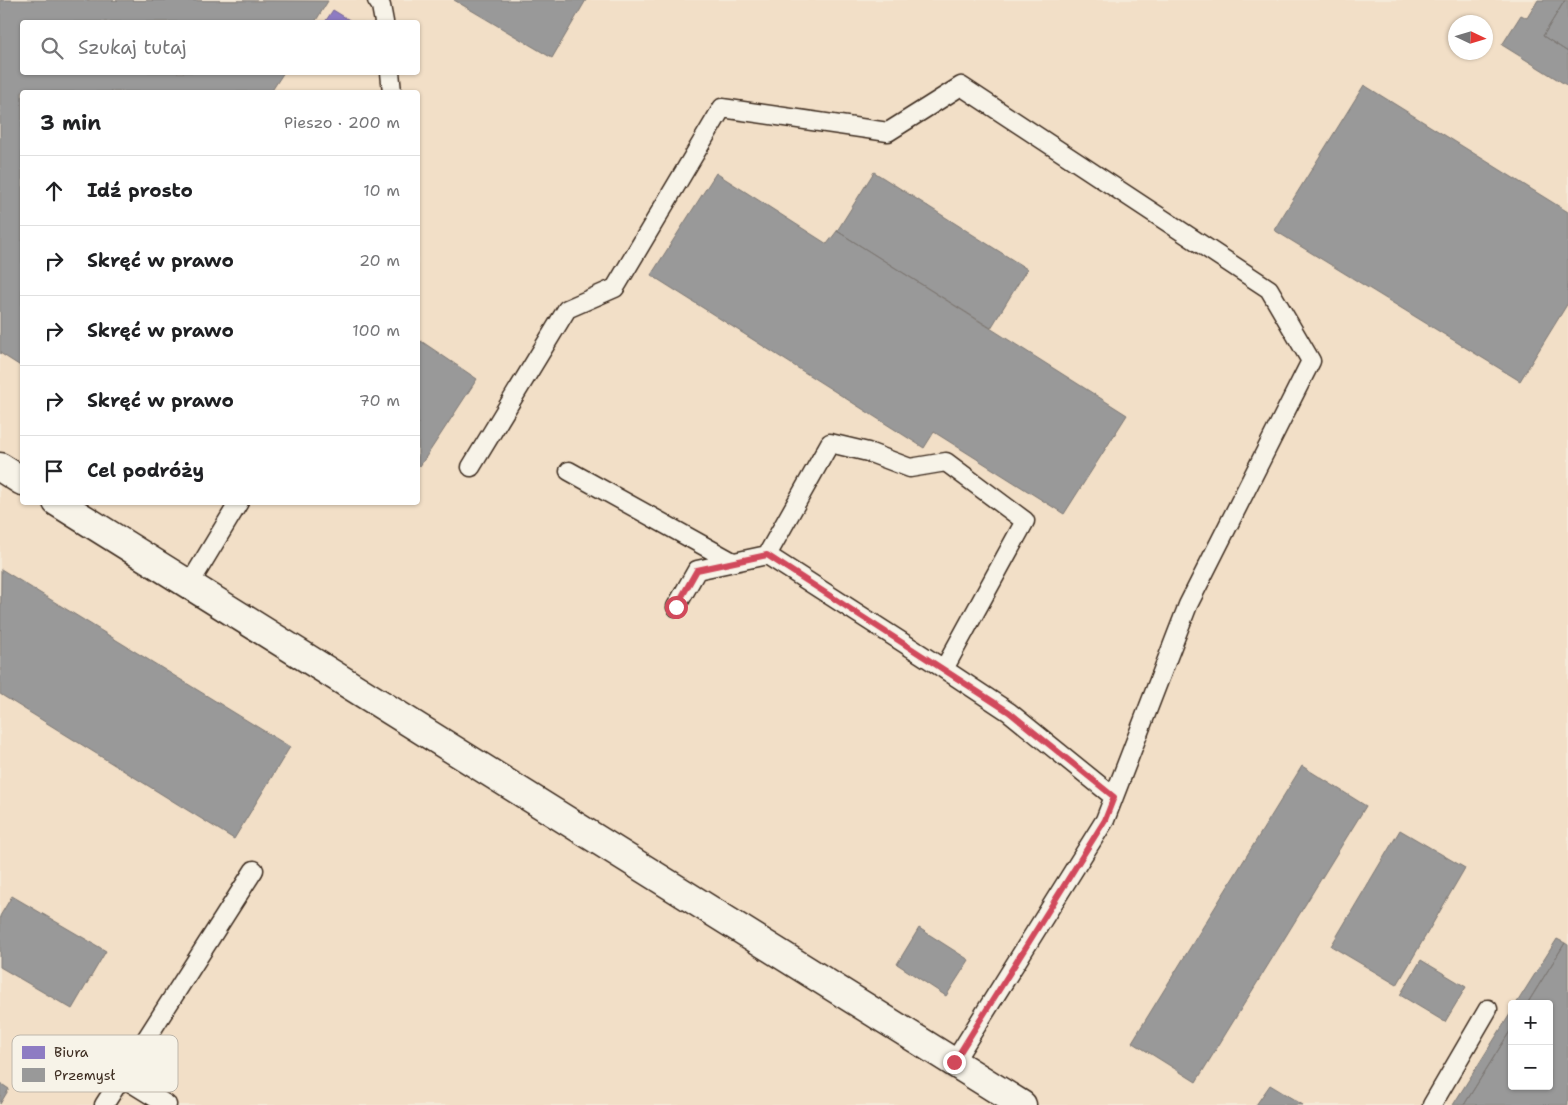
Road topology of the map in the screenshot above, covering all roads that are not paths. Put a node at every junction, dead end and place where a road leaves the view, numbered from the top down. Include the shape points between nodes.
1 (377, 0) edge
2 (384, 20) edge
3 (390, 75) edge
4 (392, 90) edge
5 (0, 467) edge
6 (471, 467) dead end
7 (569, 470) dead end
8 (20, 480) edge
9 (62, 505) edge
10 (237, 505) edge
11 (767, 555) junction
12 (733, 562) junction
13 (189, 585) junction
14 (676, 607) dead end
15 (944, 669) junction
16 (1114, 797) junction
17 (254, 870) dead end
18 (1488, 1009) dead end
19 (149, 1035) edge
20 (954, 1062) junction
21 (112, 1092) edge
22 (146, 1092) edge
23 (104, 1105) edge
24 (166, 1105) edge
25 (1022, 1105) edge
26 (1432, 1105) edge

1 - 2 lane
3 - 4 lane
5 - 8 street
6 - 16 lane via 567,309 615,288 722,108 888,132 961,86 1269,289 1311,361 1188,606
7 - 12 lane
9 - 13 street
10 - 13 lane
11 - 12 lane
11 - 15 lane
11 - 15 lane via 830,443 868,452 910,468 946,462 1025,521
12 - 14 lane via 697,570
13 - 20 street
15 - 16 lane via 1009,712
16 - 20 lane via 1105,820
17 - 19 lane
18 - 26 lane
20 - 25 street
21 - 23 lane
22 - 24 lane

